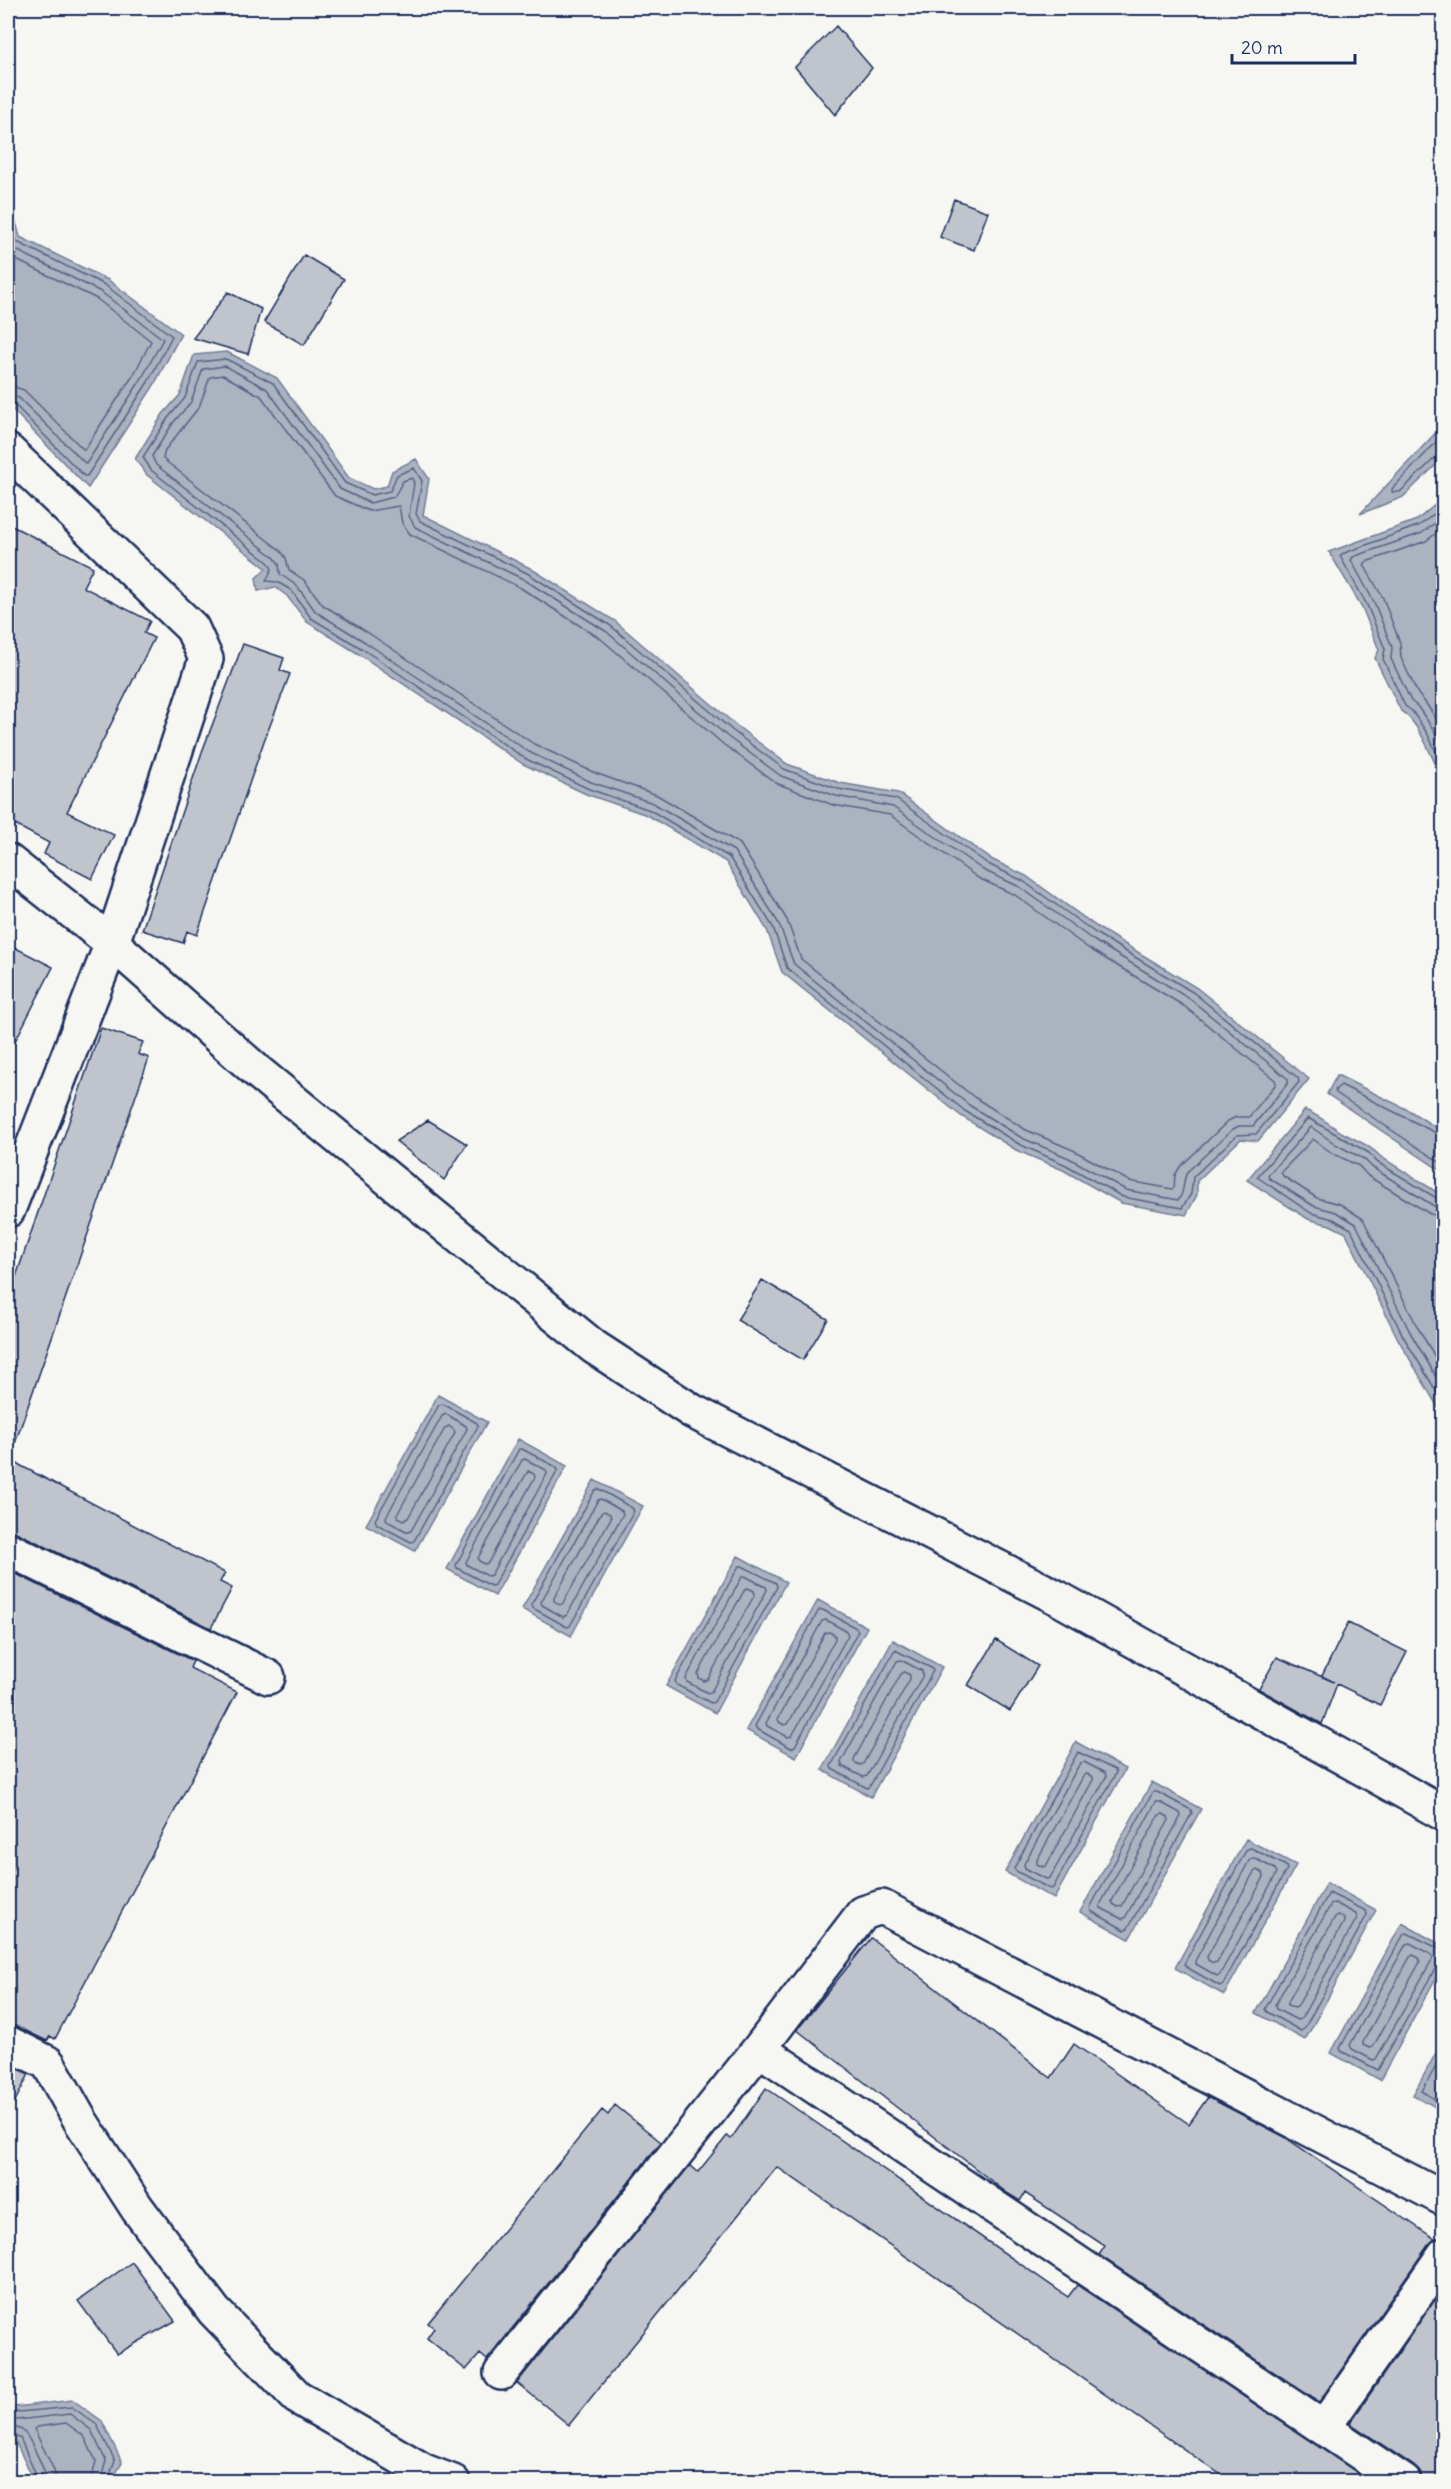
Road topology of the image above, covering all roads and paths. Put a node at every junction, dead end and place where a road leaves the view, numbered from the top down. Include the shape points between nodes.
1 (8, 451) edge
2 (8, 861) edge
3 (112, 943) junction
4 (8, 1210) edge
5 (8, 1549) edge
6 (268, 1677) dead end
7 (1443, 1814) edge
8 (8, 2043) edge
9 (759, 2049) junction
10 (1443, 2199) edge
11 (1443, 2255) edge
12 (501, 2373) dead end
13 (1324, 2427) junction
14 (453, 2481) edge
15 (1404, 2481) edge

1 - 3 street via 192,628 206,659
2 - 3 street
3 - 4 street
3 - 7 street via 260,1073 584,1339 692,1411 1058,1598
5 - 6 street
8 - 14 street via 48,2063 80,2120 151,2227 214,2311 297,2397 424,2471
9 - 10 street via 863,1913 882,1907
9 - 12 street
9 - 13 street
11 - 13 street
13 - 15 street

